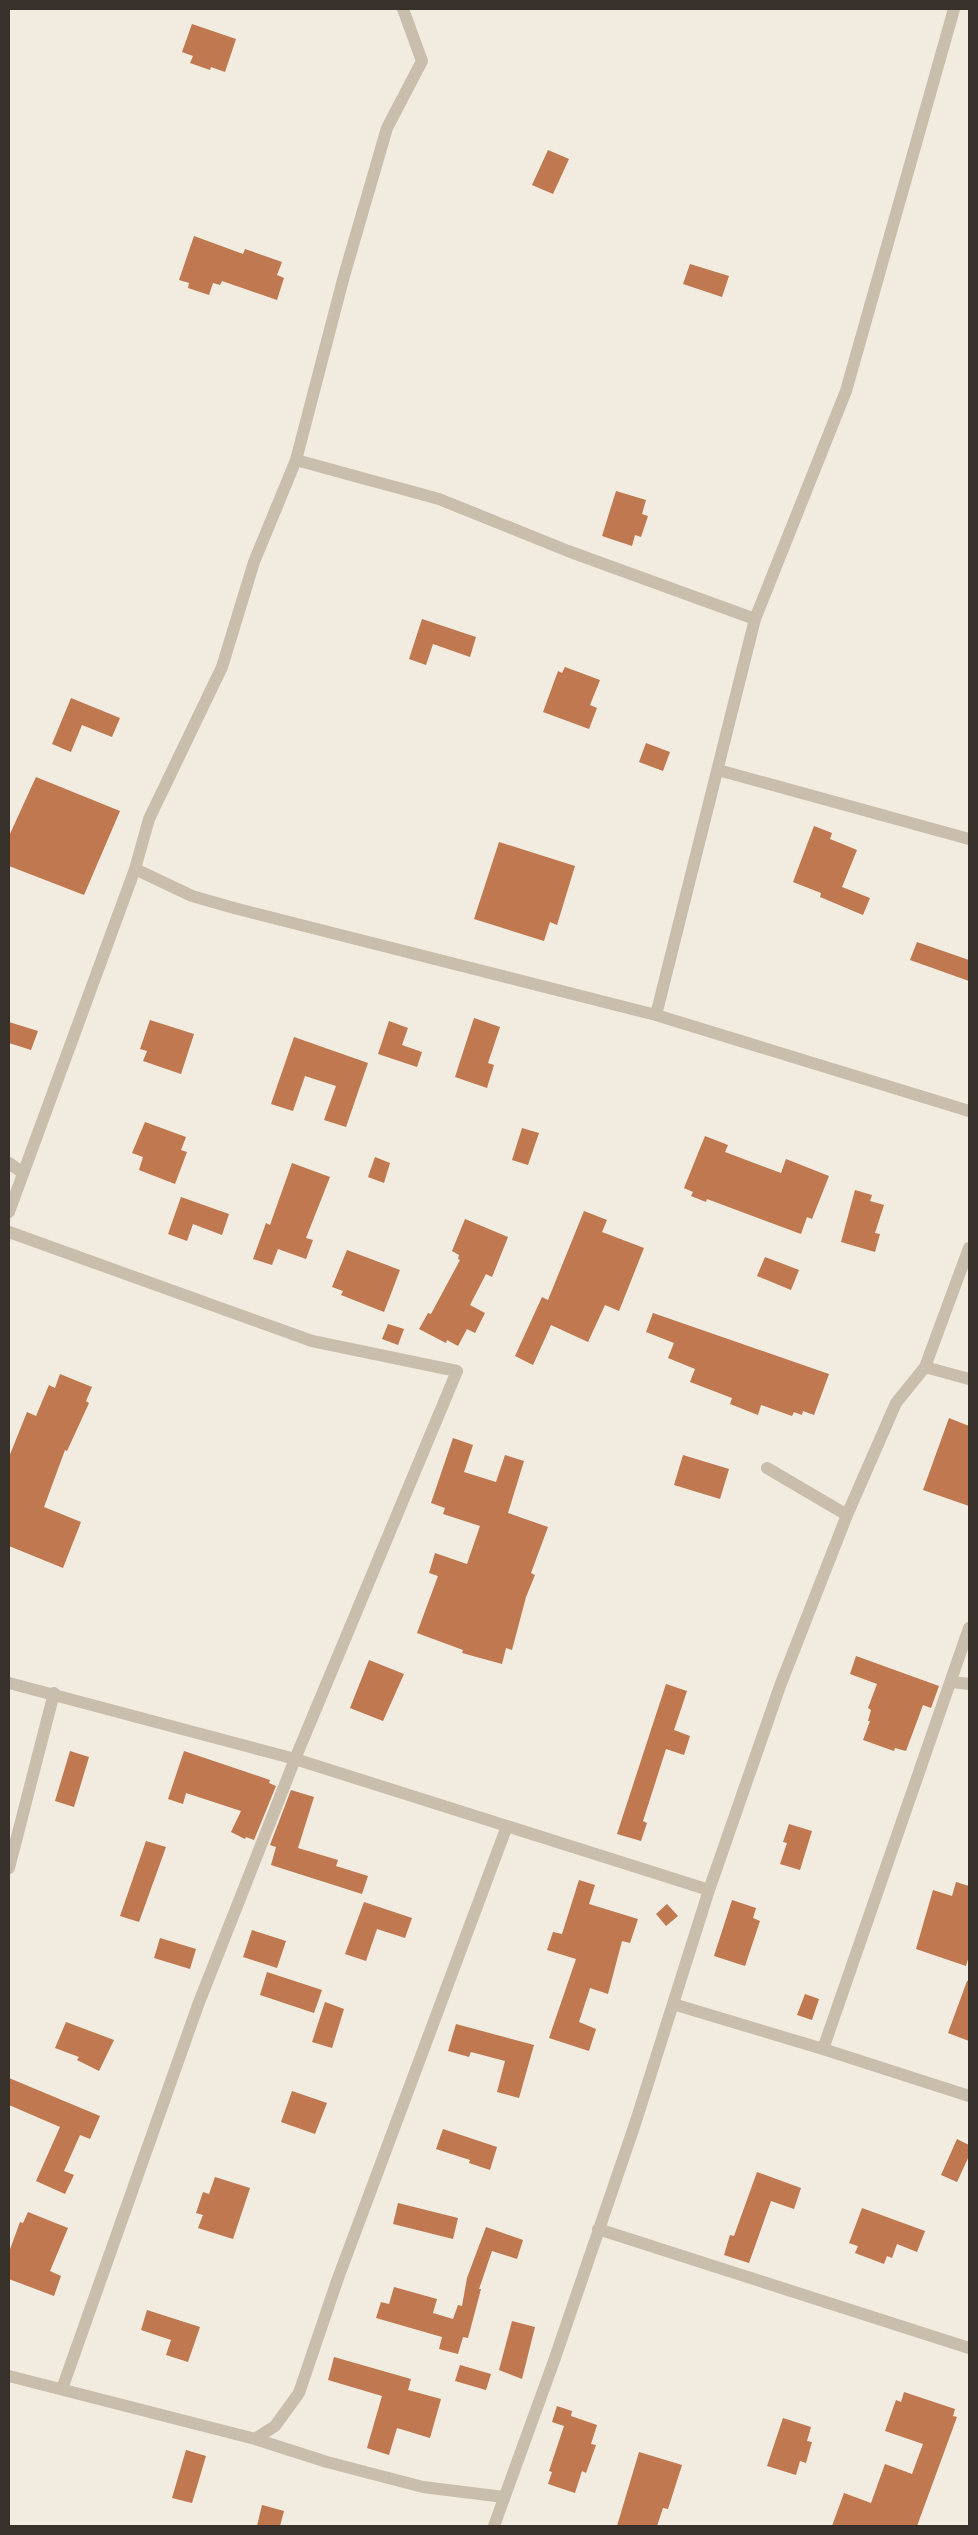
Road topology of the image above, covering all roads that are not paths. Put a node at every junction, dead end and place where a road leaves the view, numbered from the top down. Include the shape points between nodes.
1 (403, 9) edge
2 (954, 9) edge
3 (296, 460) junction
4 (756, 619) junction
5 (718, 770) junction
6 (969, 839) edge
7 (135, 869) junction
8 (656, 1015) junction
9 (969, 1111) edge
10 (9, 1163) edge
11 (23, 1173) junction
12 (9, 1212) edge
13 (9, 1232) edge
14 (969, 1248) edge
15 (925, 1367) junction
16 (969, 1379) edge
17 (767, 1468) dead end
18 (847, 1515) junction
19 (969, 1628) edge
20 (952, 1682) junction
21 (9, 1683) edge
22 (969, 1684) edge
23 (54, 1693) junction
24 (295, 1759) junction
25 (507, 1826) junction
26 (9, 1868) edge
27 (709, 1890) junction
28 (673, 2004) junction
29 (823, 2049) junction
30 (969, 2096) edge
31 (598, 2229) junction
32 (969, 2348) edge
33 (9, 2376) edge
34 (62, 2389) junction
35 (255, 2439) junction
36 (504, 2497) junction
37 (494, 2526) edge

1 - 3 street via 422,61 387,128
2 - 4 street via 846,391
3 - 4 street via 439,500
3 - 7 street via 254,562 222,666 149,819
4 - 5 street
5 - 6 street
5 - 8 street
7 - 8 street via 192,896 234,908
7 - 11 street
8 - 9 street
10 - 11 street
11 - 12 street
13 - 24 street via 312,1341 457,1371
14 - 15 street
15 - 16 street
15 - 18 street via 896,1403
17 - 18 street
18 - 27 street via 780,1686
19 - 20 street
20 - 22 street
20 - 29 street
21 - 23 street
23 - 24 street
23 - 26 street
24 - 25 street
24 - 34 street via 198,2005
25 - 27 street
25 - 35 street via 298,2393 275,2426
27 - 28 street
28 - 29 street
28 - 31 street
29 - 30 street
31 - 32 street
31 - 36 street
33 - 34 street
34 - 35 street
35 - 36 street via 423,2487
36 - 37 street

